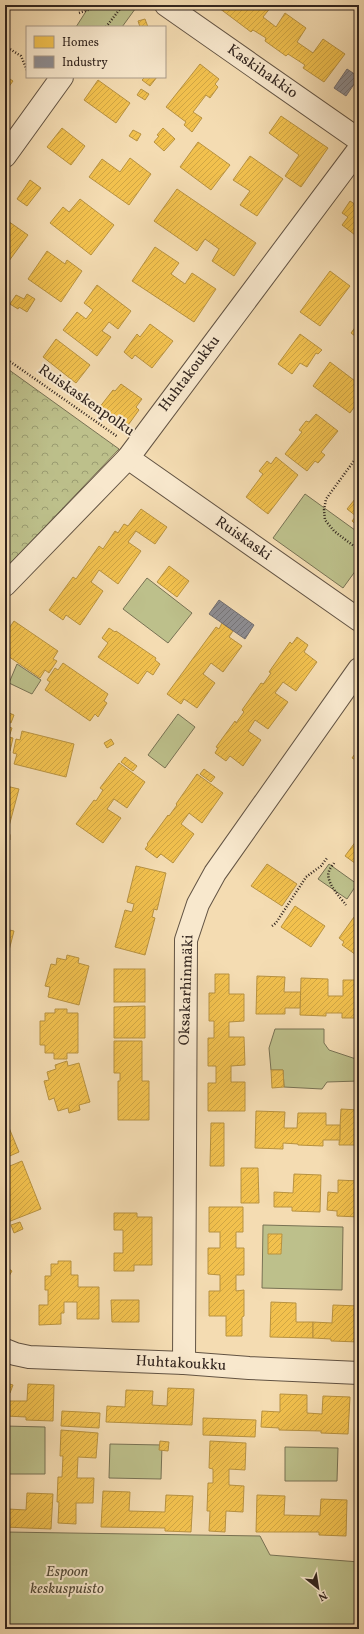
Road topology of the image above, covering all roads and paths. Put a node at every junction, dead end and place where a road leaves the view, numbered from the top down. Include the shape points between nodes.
1 (102, 5) edge
2 (123, 5) edge
3 (166, 5) edge
4 (79, 13) dead end
5 (107, 26) edge
6 (5, 46) edge
7 (26, 67) edge
8 (61, 78) edge
9 (359, 140) edge
10 (359, 149) edge
11 (5, 156) edge
12 (5, 358) edge
13 (131, 453) junction
14 (359, 454) edge
15 (359, 550) edge
16 (5, 585) edge
17 (359, 620) edge
18 (359, 669) edge
19 (327, 858) dead end
20 (334, 863) dead end
21 (346, 905) dead end
22 (272, 926) dead end
23 (5, 1350) edge
24 (184, 1363) junction
25 (359, 1373) edge

1 - 4 path
2 - 5 path
3 - 9 street, Kaskihakkio
6 - 7 path via 22,56
8 - 11 street
10 - 13 street, Huhtakoukku
12 - 13 path, Ruiskaskenpolku
13 - 16 street, Huhtakoukku
13 - 17 street, Ruiskaski
14 - 15 path via 326,499 324,510 325,520 334,531
18 - 24 street, Oksakarhinmäki via 215,873 198,904 186,940
19 - 22 path via 306,877
20 - 21 path via 328,876
23 - 24 street, Huhtakoukku via 29,1357
24 - 25 street, Huhtakoukku

